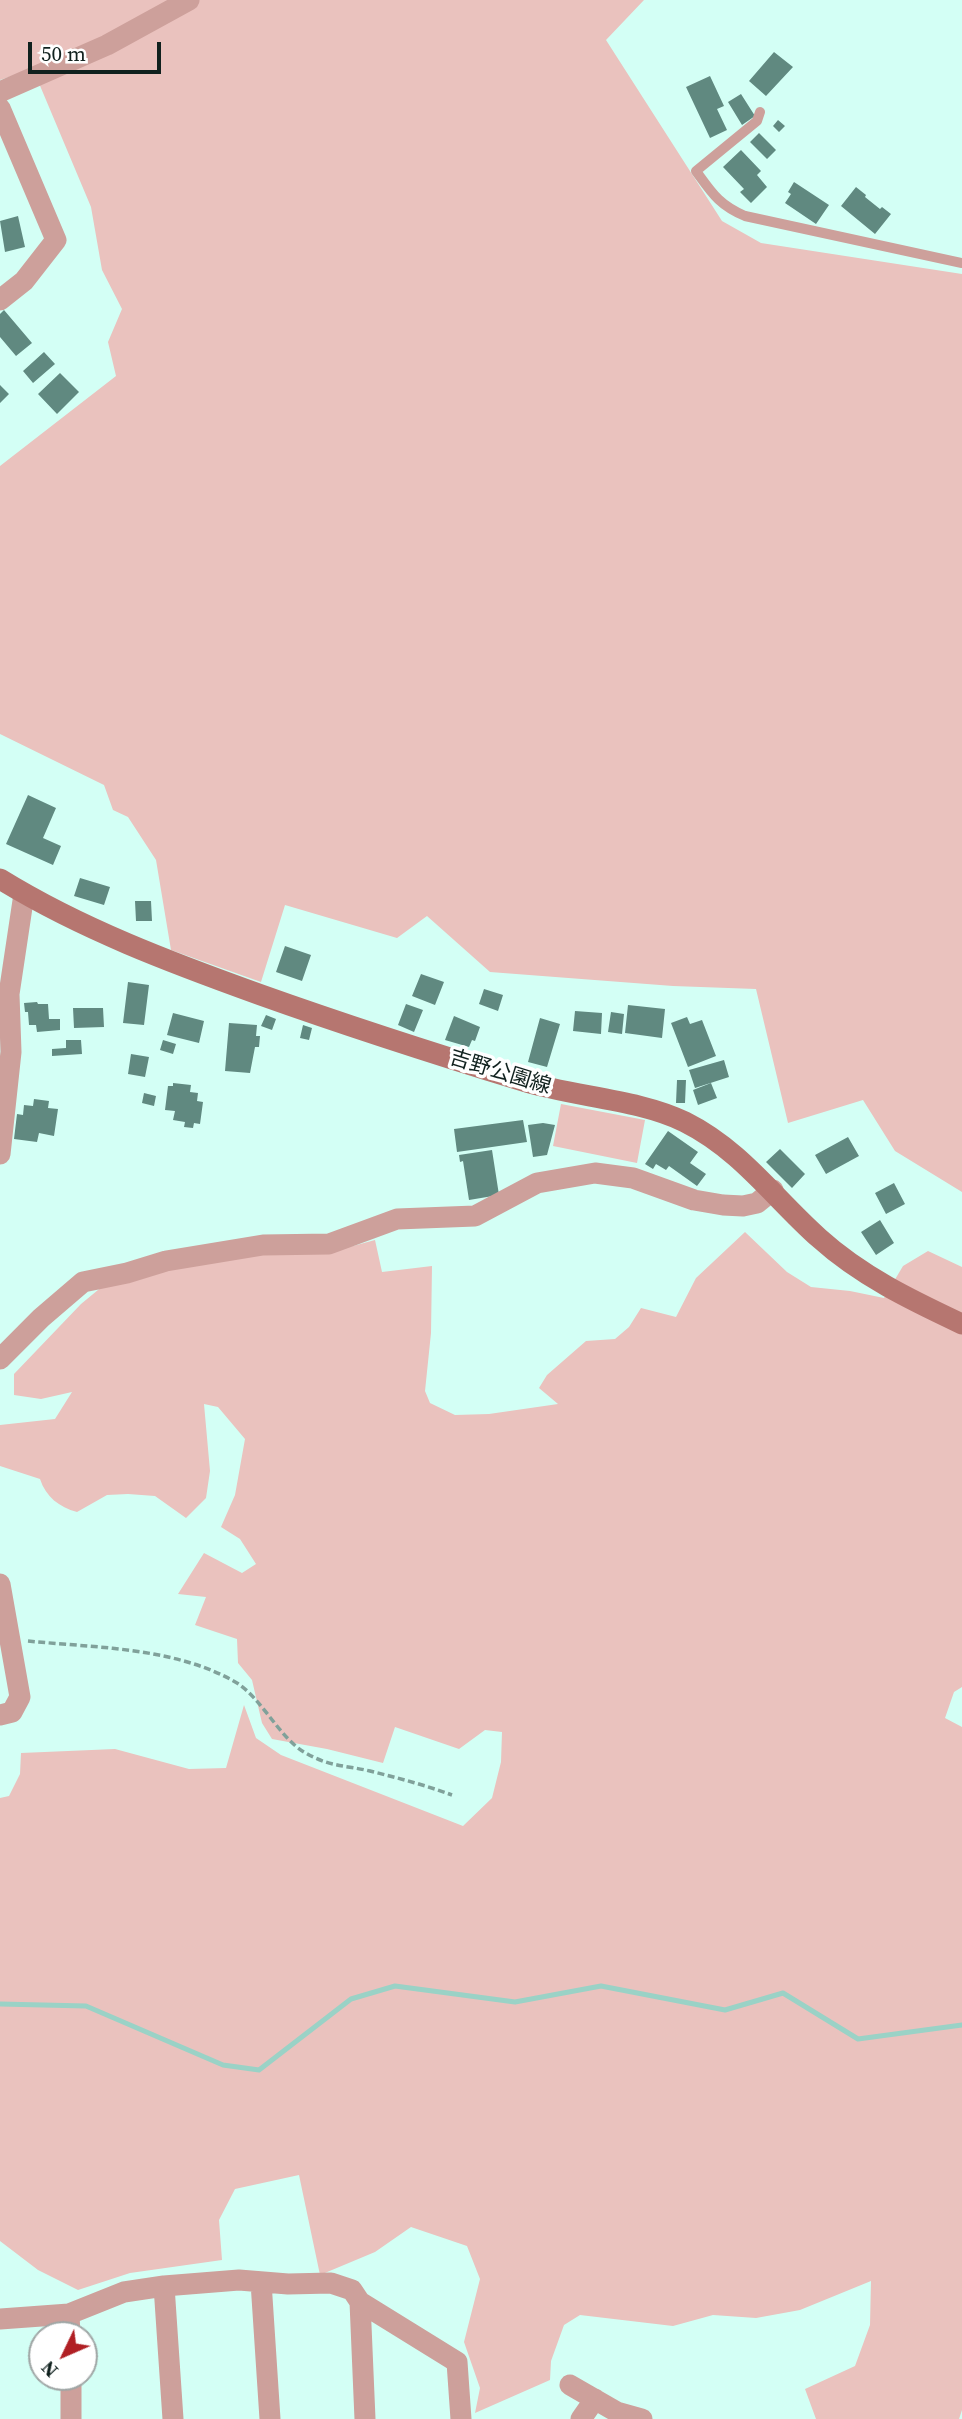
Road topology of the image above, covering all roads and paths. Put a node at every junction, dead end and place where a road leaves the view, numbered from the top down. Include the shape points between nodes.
1 (189, 0) edge
2 (0, 92) edge
3 (0, 108) edge
4 (760, 112) dead end
5 (962, 263) edge
6 (0, 300) edge
7 (0, 879) edge
8 (24, 894) junction
9 (4, 994) edge
10 (4, 1073) edge
11 (0, 1146) edge
12 (0, 1154) edge
13 (773, 1190) junction
14 (962, 1324) edge
15 (0, 1359) edge
16 (0, 1584) edge
17 (9, 1639) junction
18 (0, 1715) edge
19 (452, 1795) dead end
20 (261, 2282) junction
21 (164, 2286) junction
22 (360, 2302) junction
23 (69, 2314) junction
24 (0, 2319) edge
25 (69, 2321) edge
26 (570, 2385) dead end
27 (71, 2391) edge
28 (595, 2399) junction
29 (71, 2419) edge
30 (173, 2419) edge
31 (270, 2419) edge
32 (365, 2419) edge
33 (461, 2419) edge
34 (581, 2419) edge
35 (642, 2419) edge

1 - 2 street via 107,45
3 - 6 street via 57,240 24,281
4 - 5 lane via 757,121 696,171 716,199 745,216
7 - 8 main road, 吉野公園線
8 - 9 street
8 - 13 main road, 吉野公園線 via 125,943 387,1040 549,1089 663,1113 733,1153
9 - 10 street via 11,1052
10 - 11 street
11 - 12 street
13 - 14 main road, 吉野公園線 via 819,1238 862,1272
13 - 15 street via 757,1203 723,1205 694,1200 633,1178 595,1173 537,1182 475,1216 397,1219 329,1244 263,1245 166,1261 83,1282
16 - 17 street
17 - 18 street via 20,1697 12,1712
17 - 19 path via 158,1655 204,1667 239,1685 302,1751 335,1767 416,1782
20 - 21 street
20 - 22 street via 341,2285 352,2290
20 - 31 street
21 - 23 street via 124,2292
21 - 30 street
22 - 32 street
22 - 33 street via 457,2362
23 - 24 street
23 - 25 street
26 - 28 street
27 - 29 street
28 - 34 street
28 - 35 street

